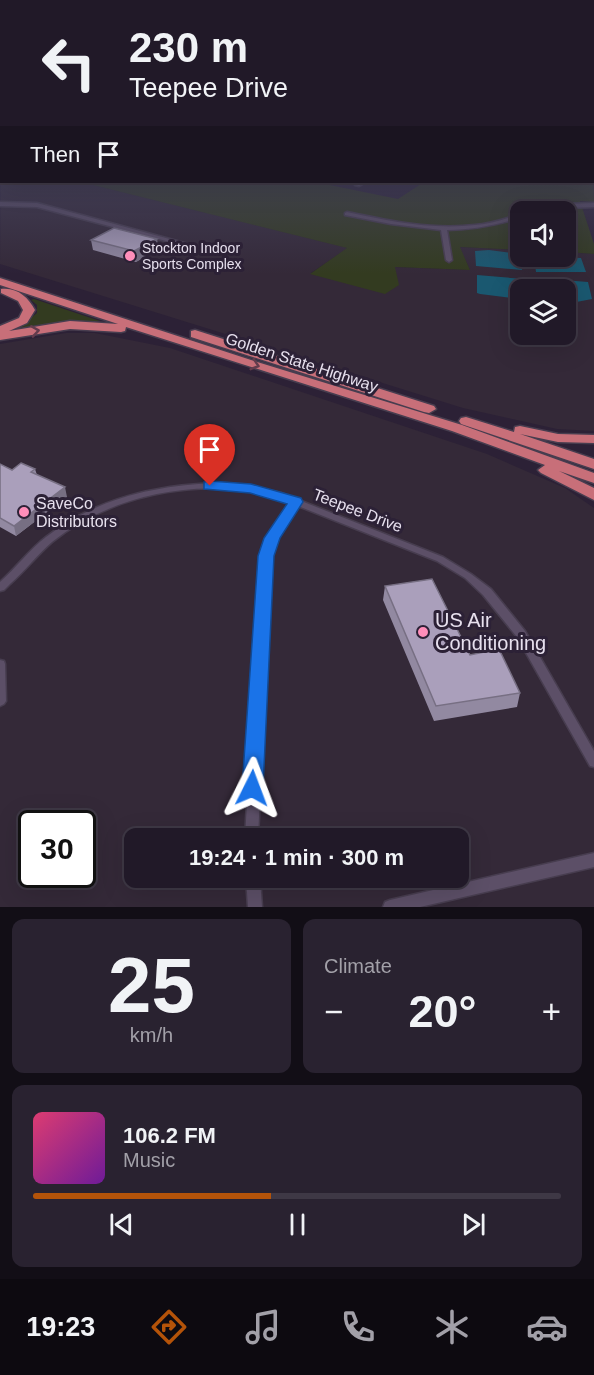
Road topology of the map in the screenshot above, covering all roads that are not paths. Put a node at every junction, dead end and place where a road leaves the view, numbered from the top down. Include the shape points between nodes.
1 (0, 204) edge
2 (594, 205) edge
3 (576, 206) edge
4 (347, 214) dead end
5 (510, 219) edge
6 (444, 230) junction
7 (186, 244) dead end
8 (449, 260) dead end
9 (0, 272) edge
10 (0, 281) edge
11 (0, 288) edge
12 (0, 330) edge
13 (0, 336) edge
14 (190, 343) junction
15 (456, 422) junction
16 (594, 439) edge
17 (594, 465) edge
18 (594, 478) edge
19 (594, 495) edge
20 (296, 502) junction
21 (0, 587) edge
22 (0, 664) edge
23 (0, 701) edge
24 (594, 762) edge
25 (252, 828) edge
26 (594, 860) edge
27 (254, 888) edge
28 (255, 907) edge
29 (390, 907) edge

1 - 7 street via 37,205
2 - 3 street
4 - 6 street via 413,228
5 - 6 street via 489,226
6 - 8 street
9 - 15 highway, Golden State Highway
10 - 14 highway, Golden State Highway
11 - 12 highway via 23,299 29,310 23,320
13 -> 14 highway via 70,325 99,325 124,328 177,344
14 -> 15 highway, Golden State Highway
15 - 16 highway via 558,438
15 - 17 highway, Golden State Highway
15 - 18 highway, Golden State Highway
15 - 19 highway via 476,441 557,474
20 - 21 street, Teepee Drive via 251,489 210,486 137,495 73,524 49,540
20 - 24 street, Teepee Drive via 440,559 487,592 521,634
20 - 25 street via 272,538 266,556
22 - 23 street
26 - 29 street
27 - 28 street

